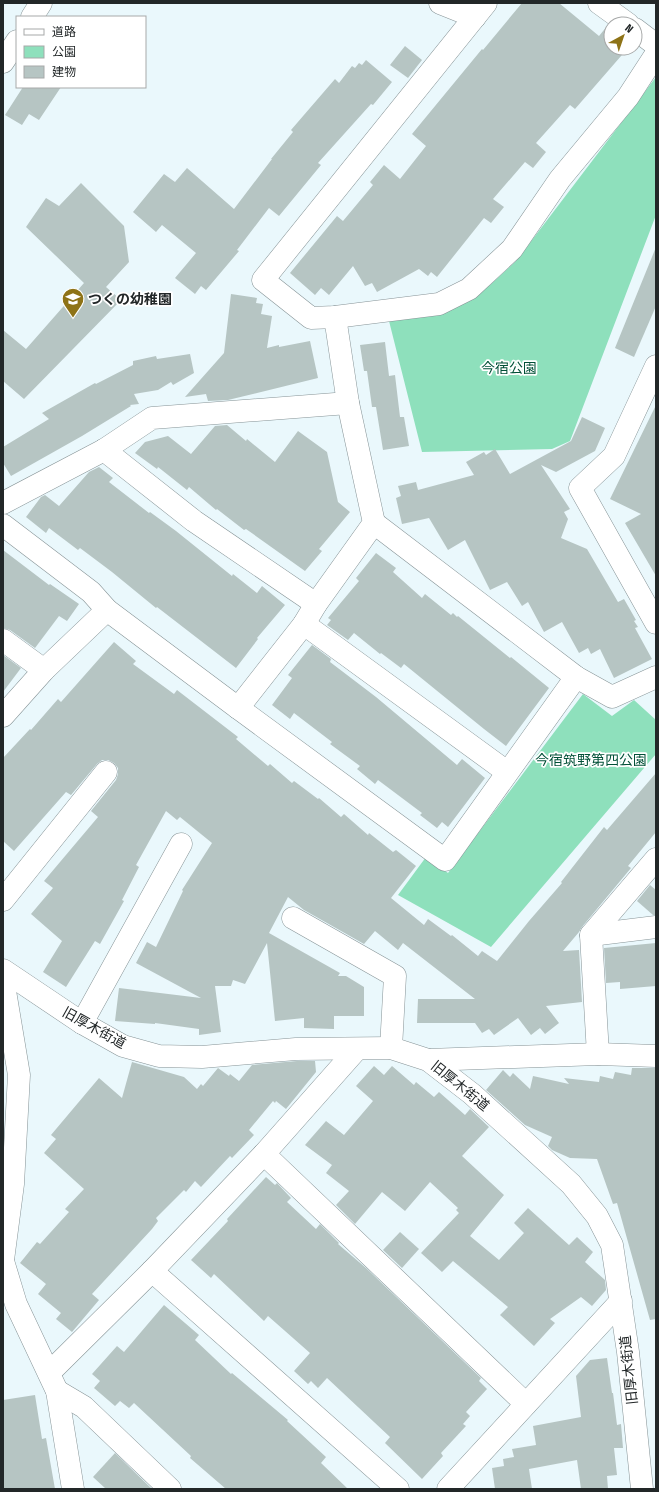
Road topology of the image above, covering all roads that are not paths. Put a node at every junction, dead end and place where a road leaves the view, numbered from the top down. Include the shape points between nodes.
1 (41, 3) edge
2 (440, 3) edge
3 (599, 3) edge
4 (480, 10) edge
5 (33, 16) edge
6 (617, 16) edge
7 (643, 36) edge
8 (16, 42) edge
9 (656, 45) edge
10 (656, 54) edge
11 (3, 62) edge
12 (335, 317) junction
13 (656, 366) edge
14 (348, 403) junction
15 (104, 450) junction
16 (3, 503) edge
17 (374, 523) junction
18 (3, 525) edge
19 (316, 604) junction
20 (107, 610) junction
21 (656, 623) edge
22 (304, 624) junction
23 (3, 640) edge
24 (44, 670) junction
25 (656, 676) edge
26 (576, 677) junction
27 (238, 708) junction
28 (3, 716) edge
29 (106, 772) dead end
30 (508, 772) junction
31 (181, 844) dead end
32 (656, 859) edge
33 (3, 900) edge
34 (293, 918) dead end
35 (656, 927) edge
36 (591, 935) junction
37 (3, 970) edge
38 (3, 979) edge
39 (82, 1023) junction
40 (391, 1048) junction
41 (357, 1049) junction
42 (598, 1054) junction
43 (656, 1056) edge
44 (428, 1060) junction
45 (264, 1154) junction
46 (3, 1260) edge
47 (152, 1271) junction
48 (621, 1301) junction
49 (53, 1382) junction
50 (526, 1404) junction
51 (449, 1488) edge
52 (73, 1489) edge
53 (170, 1489) edge
54 (398, 1489) edge
55 (642, 1489) edge

1 - 5 street
2 - 4 street
3 - 6 street
4 - 12 street via 263,280 311,318
7 - 9 street
8 - 11 street
10 - 12 street via 628,97 560,179 512,249 469,290 439,304
12 - 14 street
13 - 21 street via 614,456 580,488
14 - 15 street via 152,418
14 - 17 street
15 - 16 street
15 - 19 street via 194,521
17 - 19 street
17 - 26 street
18 - 20 street via 91,592
19 - 22 street
20 - 24 street
20 - 27 street
22 - 27 street
22 - 30 street
23 - 24 street
24 - 28 street
25 - 26 street via 612,697
26 - 30 street
27 - 30 street via 445,860
29 - 33 street
31 - 39 street
32 - 36 street
34 - 40 street via 394,976
35 - 36 street
36 - 42 street
37 - 39 street, 旧厚木街道
38 - 46 street via 19,1075 13,1184
39 - 41 street, 旧厚木街道 via 124,1046 159,1056 202,1057 296,1049
40 - 41 street, 旧厚木街道
40 - 44 street, 旧厚木街道
41 - 45 street
42 - 43 street
42 - 44 street
44 - 48 street, 旧厚木街道 via 472,1094 571,1184 597,1216 612,1245
45 - 47 street
45 - 50 street
46 - 49 street via 16,1304
47 - 49 street
47 - 54 street
48 - 50 street
48 - 55 street, 旧厚木街道
49 - 52 street
49 - 53 street via 84,1407
50 - 51 street

